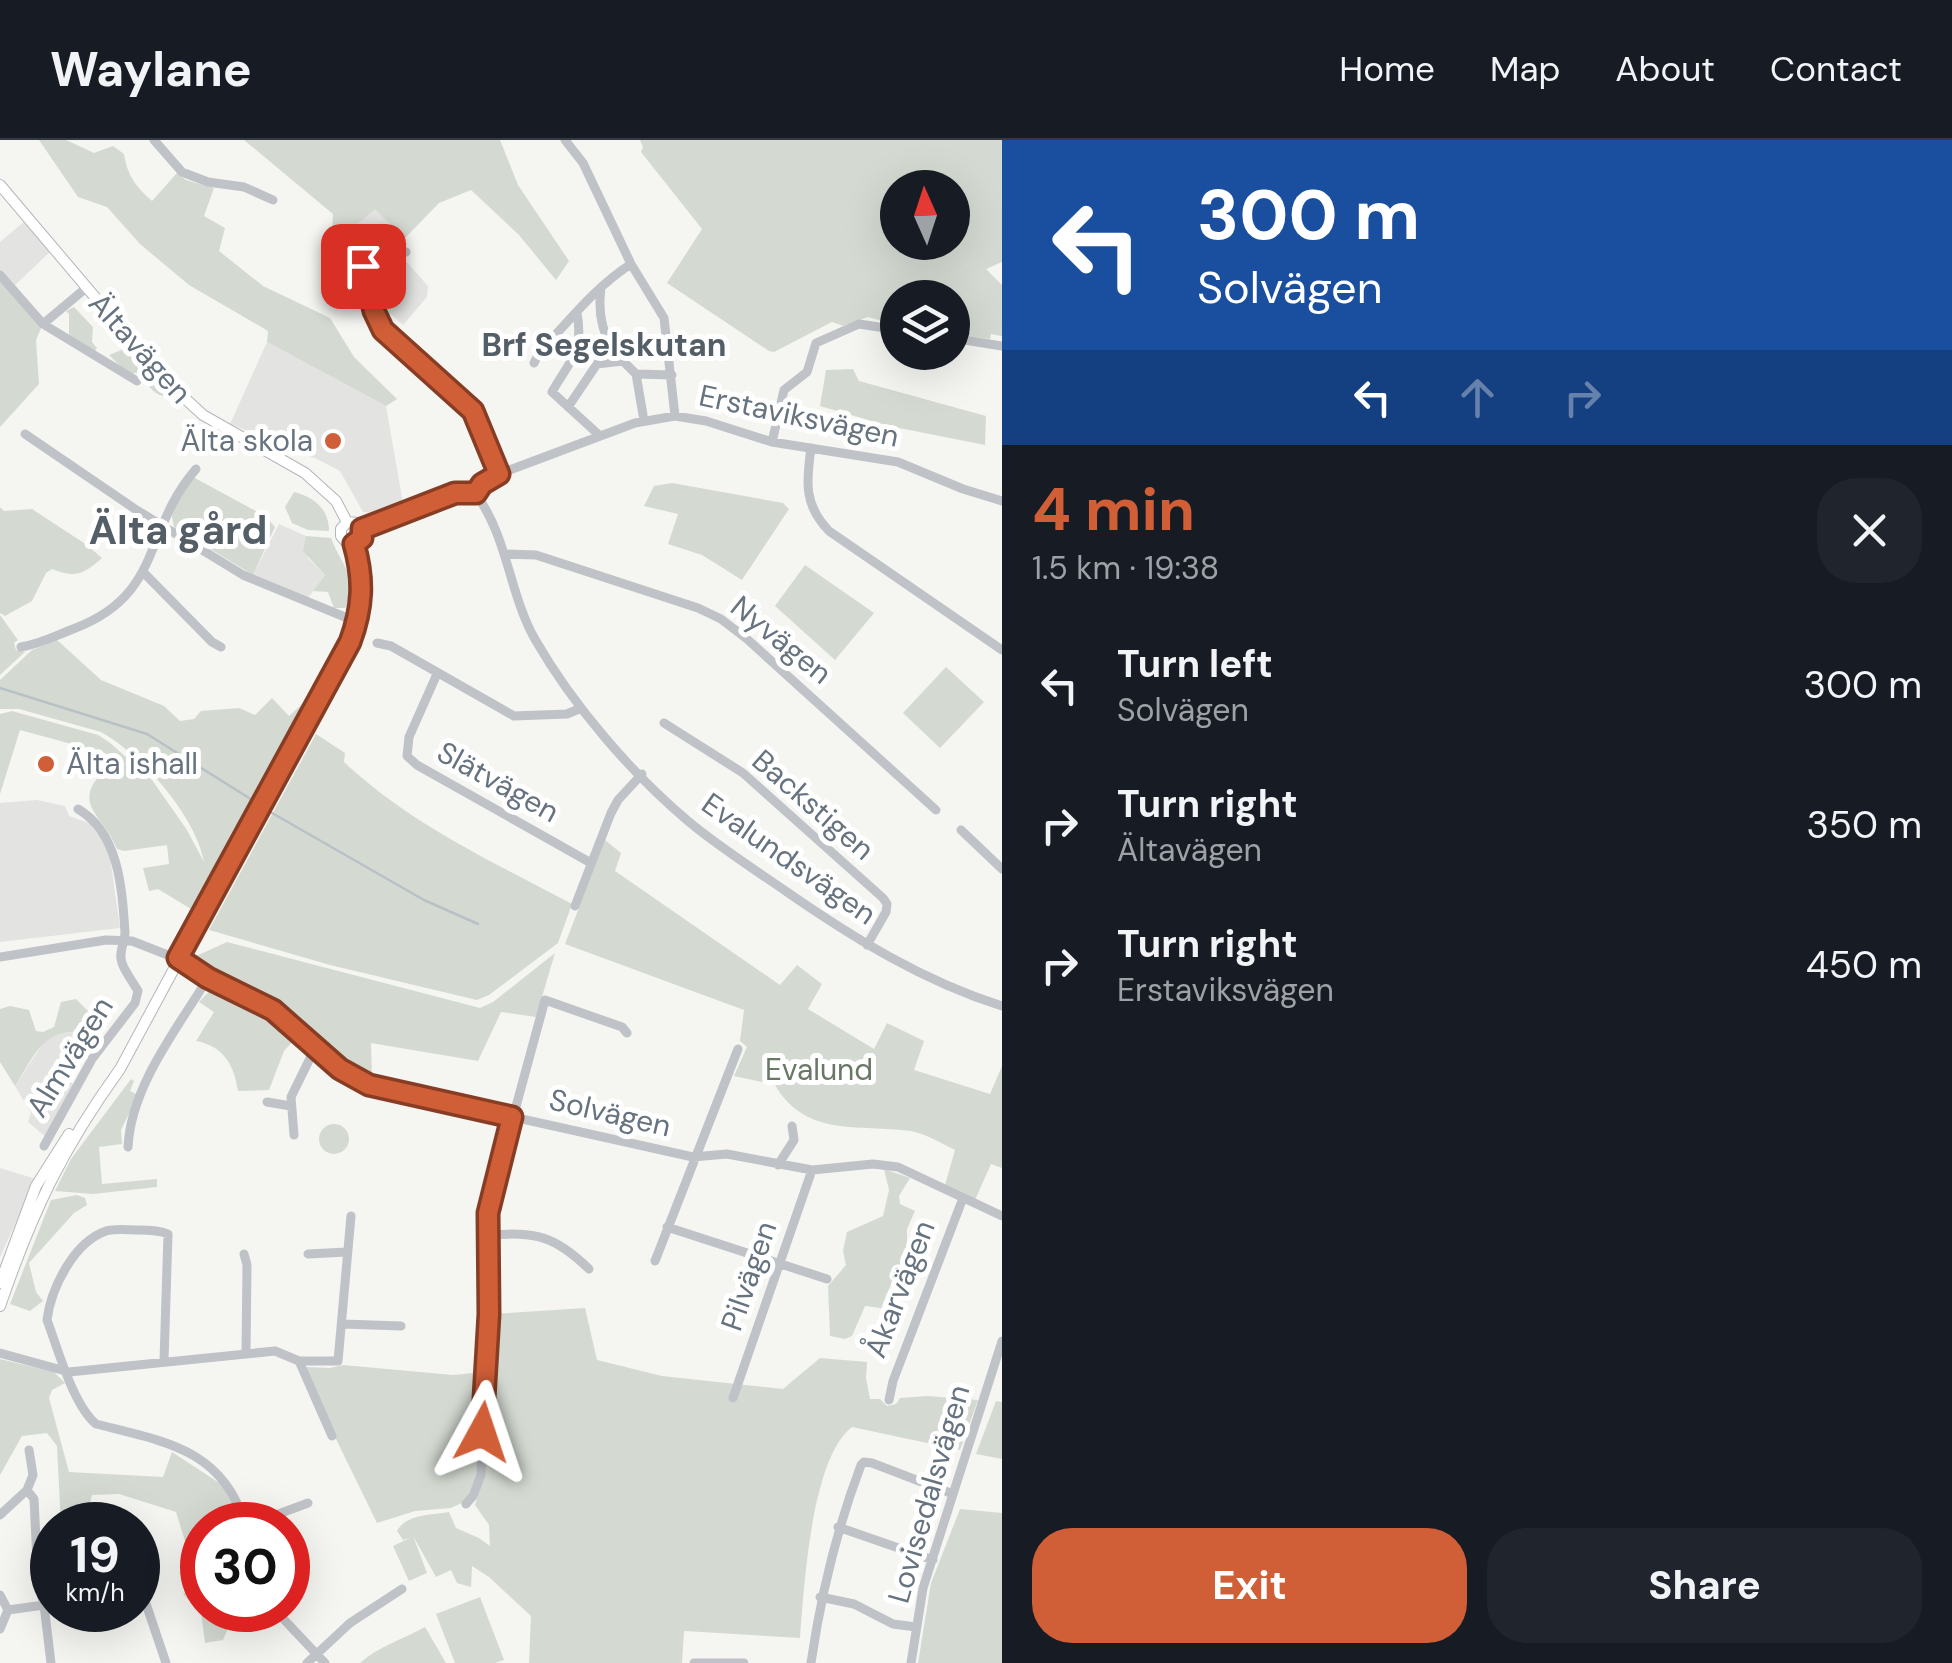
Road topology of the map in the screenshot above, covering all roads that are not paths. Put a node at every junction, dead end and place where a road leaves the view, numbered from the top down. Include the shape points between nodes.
1 (154, 140) edge
2 (566, 140) edge
3 (0, 185) edge
4 (274, 200) dead end
5 (333, 244) dead end
6 (406, 252) dead end
7 (631, 264) junction
8 (363, 266) junction
9 (0, 275) edge
10 (86, 288) junction
11 (601, 288) junction
12 (576, 312) junction
13 (43, 324) junction
14 (880, 327) edge
15 (970, 341) edge
16 (1002, 346) edge
17 (619, 362) junction
18 (534, 363) dead end
19 (636, 374) junction
20 (672, 375) junction
21 (137, 382) dead end
22 (568, 407) junction
23 (644, 415) dead end
24 (675, 416) junction
25 (25, 434) dead end
26 (600, 435) junction
27 (772, 442) junction
28 (811, 448) junction
29 (196, 468) dead end
30 (499, 474) junction
31 (476, 493) junction
32 (1002, 501) edge
33 (346, 522) junction
34 (163, 524) junction
35 (362, 529) junction
36 (354, 544) junction
37 (504, 554) junction
38 (143, 572) junction
39 (358, 622) junction
40 (376, 642) dead end
41 (21, 647) dead end
42 (221, 647) dead end
43 (1002, 650) edge
44 (437, 674) junction
45 (580, 708) junction
46 (664, 723) dead end
47 (642, 774) junction
48 (78, 809) dead end
49 (936, 810) dead end
50 (960, 830) dead end
51 (592, 863) junction
52 (1002, 868) edge
53 (576, 906) dead end
54 (124, 940) junction
55 (868, 944) junction
56 (0, 956) edge
57 (178, 958) junction
58 (208, 978) junction
59 (1001, 1001) edge
60 (627, 1033) dead end
61 (316, 1046) junction
62 (738, 1049) dead end
63 (267, 1102) dead end
64 (291, 1106) junction
65 (87, 1115) junction
66 (512, 1117) junction
67 (792, 1126) dead end
68 (294, 1134) dead end
69 (44, 1146) dead end
70 (128, 1148) dead end
71 (693, 1157) junction
72 (778, 1165) junction
73 (812, 1170) junction
74 (964, 1198) junction
75 (351, 1216) dead end
76 (1002, 1216) edge
77 (667, 1228) junction
78 (488, 1235) junction
79 (348, 1252) junction
80 (244, 1254) dead end
81 (308, 1254) dead end
82 (655, 1261) dead end
83 (780, 1264) junction
84 (589, 1269) dead end
85 (827, 1279) dead end
86 (0, 1283) edge
87 (0, 1306) edge
88 (343, 1324) junction
89 (401, 1326) dead end
90 (1002, 1342) edge
91 (246, 1353) junction
92 (0, 1354) edge
93 (164, 1361) junction
94 (299, 1362) junction
95 (68, 1372) junction
96 (734, 1398) dead end
97 (889, 1400) dead end
98 (332, 1436) dead end
99 (29, 1450) dead end
100 (27, 1490) junction
101 (953, 1494) junction
102 (34, 1502) edge
103 (238, 1502) edge
104 (466, 1504) dead end
105 (0, 1515) edge
106 (838, 1527) junction
107 (932, 1560) junction
108 (402, 1588) dead end
109 (0, 1595) edge
110 (820, 1597) junction
111 (30, 1607) edge
112 (8, 1610) junction
113 (916, 1627) junction
114 (0, 1629) edge
115 (47, 1632) edge
116 (156, 1632) edge
117 (296, 1632) edge
118 (316, 1653) junction
119 (51, 1663) edge
120 (166, 1663) edge
121 (307, 1663) edge
122 (325, 1663) edge
123 (694, 1663) edge
124 (744, 1663) edge
125 (811, 1663) edge
126 (912, 1663) edge

1 - 4 street via 182,172
2 - 7 street via 584,163
3 - 10 main road, Ältavägen
5 - 8 street via 349,249
6 - 8 street
7 - 11 street
7 - 20 street via 664,318
8 - 30 street via 383,330 473,411
9 - 13 street
10 - 13 street
10 - 33 main road, Ältavägen via 189,403 304,473 336,501
11 - 12 street
11 - 17 street via 600,317
12 - 18 street
12 - 22 street via 580,337 574,359 552,392
13 - 21 street
14 - 27 street via 859,324 816,343 808,372 784,390
15 - 16 street
17 - 19 street
17 - 22 street via 597,364
19 - 20 street
19 - 23 street
20 - 24 street
22 - 26 street
24 - 26 street, Erstaviksvägen
24 - 27 street, Erstaviksvägen
25 - 34 street
26 - 30 street, Erstaviksvägen
27 - 28 street, Erstaviksvägen
28 - 32 street, Erstaviksvägen via 898,462
28 - 43 street via 807,485 814,515 829,531
29 - 34 street
30 - 31 street, Erstaviksvägen
31 - 35 street, Erstaviksvägen via 455,493
31 - 37 street, Evalundsvägen
33 - 35 main road
33 - 36 main road via 341,536
34 - 38 street
34 - 39 street via 243,575
35 - 36 main road
36 - 39 main road via 362,570
37 - 45 street, Evalundsvägen via 518,608
37 - 49 street, Nyvägen via 536,555 721,619
38 - 41 street via 101,619
38 - 42 street
39 - 57 main road
40 - 44 street
44 - 45 street via 514,716
44 - 51 street, Slätvägen via 406,756
45 - 47 street, Evalundsvägen
46 - 55 street, Backstigen via 743,773 882,898 886,912
47 - 51 street via 618,800
47 - 55 street, Evalundsvägen via 718,844
48 - 54 street, Almvägen via 110,844
50 - 52 street
51 - 53 street
54 - 56 street
54 - 57 street
54 - 69 street, Almvägen via 122,965 138,991 135,1003 92,1059
55 - 59 street, Evalundsvägen via 917,972
57 - 58 street, Solvägen
57 - 65 main road via 120,1069
58 - 61 street, Solvägen via 273,1010
58 - 70 street via 139,1097
60 - 66 street via 545,1000
61 - 64 street
61 - 66 street, Solvägen via 369,1085
62 - 71 street
63 - 64 street
64 - 68 street
65 - 86 main road via 36,1186
65 - 87 main road via 45,1189
66 - 71 street, Solvägen
66 - 78 street
67 - 72 street via 794,1140
71 - 72 street, Solvägen via 727,1154
71 - 77 street
72 - 73 street, Solvägen
73 - 74 street, Solvägen via 885,1164
73 - 83 street, Pilvägen
74 - 76 street, Solvägen
74 - 97 street, Åkarvägen
75 - 79 street
77 - 82 street
77 - 83 street
78 - 84 street via 550,1239
78 - 104 street via 480,1475
79 - 81 street
79 - 88 street
80 - 91 street
83 - 85 street
83 - 96 street, Pilvägen
88 - 89 street
88 - 94 street via 338,1362
90 - 101 street, Lovisedalsvägen
91 - 93 street
91 - 94 street via 275,1351
92 - 95 street
93 - 95 street
93 - 95 street via 168,1234 115,1230 80,1252 52,1300 48,1320
94 - 98 street
95 - 103 street via 96,1424 183,1450 215,1469
99 - 100 street via 33,1475
100 - 102 street
100 - 105 street
101 - 106 street via 864,1462
101 - 107 street, Lovisedalsvägen
106 - 107 street
106 - 110 street
107 - 113 street, Lovisedalsvägen
108 - 118 street
109 - 112 street
110 - 113 street
110 - 125 street
111 - 112 street
112 - 114 street
113 - 126 street, Lovisedalsvägen
115 - 119 street
116 - 120 street
117 - 118 street
118 - 121 street
118 - 122 street
123 - 124 street

